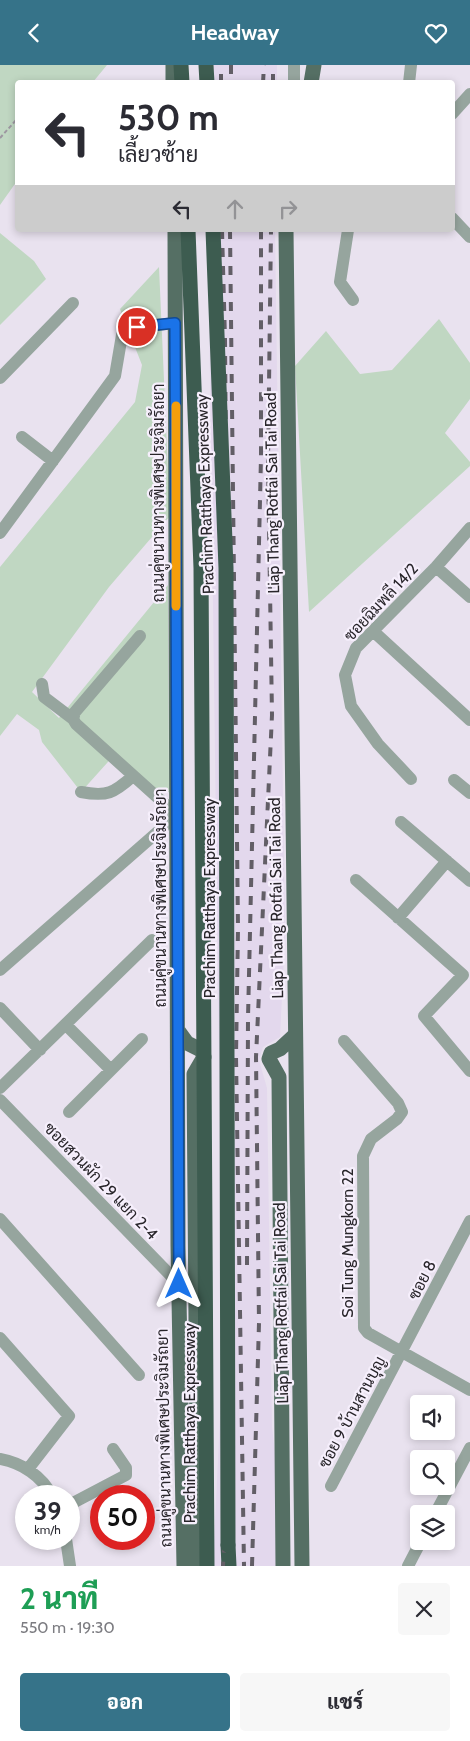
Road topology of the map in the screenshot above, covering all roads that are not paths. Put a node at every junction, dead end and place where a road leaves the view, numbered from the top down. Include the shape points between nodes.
1 (173, 65) edge
2 (181, 65) edge
3 (206, 65) edge
4 (294, 65) edge
5 (314, 65) edge
6 (411, 65) edge
7 (173, 80) edge
8 (182, 80) edge
9 (207, 80) edge
10 (294, 80) edge
11 (312, 80) edge
12 (410, 80) edge
13 (470, 94) edge
14 (455, 111) edge
15 (455, 221) edge
16 (175, 232) edge
17 (188, 232) edge
18 (213, 232) edge
19 (286, 232) edge
20 (348, 232) edge
21 (470, 237) edge
22 (353, 300) dead end
23 (73, 303) dead end
24 (175, 323) junction
25 (0, 378) edge
26 (22, 437) dead end
27 (53, 461) junction
28 (5, 516) edge
29 (470, 528) edge
30 (0, 533) edge
31 (436, 567) junction
32 (470, 597) edge
33 (373, 631) junction
34 (140, 636) dead end
35 (42, 684) dead end
36 (73, 719) junction
37 (470, 720) edge
38 (133, 776) junction
39 (411, 779) dead end
40 (454, 780) dead end
41 (81, 792) dead end
42 (470, 793) edge
43 (177, 815) junction
44 (401, 822) dead end
45 (447, 861) junction
46 (356, 880) dead end
47 (470, 881) edge
48 (398, 917) junction
49 (152, 940) dead end
50 (0, 970) edge
51 (0, 1007) edge
52 (66, 1025) junction
53 (179, 1032) junction
54 (294, 1036) junction
55 (142, 1039) dead end
56 (344, 1041) dead end
57 (40, 1050) junction
58 (111, 1071) junction
59 (470, 1071) edge
60 (0, 1088) edge
61 (0, 1101) edge
62 (69, 1112) dead end
63 (0, 1219) edge
64 (470, 1221) edge
65 (179, 1284) junction
66 (0, 1338) edge
67 (402, 1353) junction
68 (140, 1375) dead end
69 (470, 1390) edge
70 (470, 1447) edge
71 (113, 1449) dead end
72 (0, 1459) edge
73 (28, 1469) junction
74 (47, 1485) edge
75 (331, 1485) dead end
76 (80, 1499) edge
77 (440, 1505) edge
78 (68, 1550) edge
79 (416, 1550) edge
80 (70, 1566) edge
81 (184, 1566) edge
82 (198, 1566) edge
83 (208, 1566) edge
84 (228, 1566) edge
85 (283, 1566) edge
86 (302, 1566) edge
87 (408, 1566) edge

1 - 7 main road
2 - 8 highway
3 - 9 highway
4 - 10 street
5 - 11 main road
6 - 12 street
13 - 14 street
15 - 21 street
16 - 24 main road, ถนนคู่ขนานทางพิเศษประจิมรัถยา
17 - 83 highway, Prachim Ratthaya Expressway via 201,568
18 - 84 highway, Prachim Ratthaya Expressway, bridge via 226,568
19 - 54 main road, Liap Thang Rotfai Sai Tai Road
20 - 22 street via 340,282
23 - 25 street
24 - 27 street via 137,327 122,335 115,376
24 - 43 main road, ถนนคู่ขนานทางพิเศษประจิมรัถยา
26 - 27 street
27 - 28 street
28 - 30 street
29 - 31 street, ซอยฉิมพลี 14/2
31 - 32 street
31 - 33 street, ซอยฉิมพลี 14/2
33 - 37 street
33 - 39 street, ซอยฉิมพลี 14/2 via 356,648 345,675 351,706 378,744
34 - 36 street via 74,712
35 - 36 street via 44,697
36 - 38 street
38 - 41 street via 119,789 106,795
38 - 43 street
40 - 42 street
43 - 50 street
43 - 53 main road, ถนนคู่ขนานทางพิเศษประจิมรัถยา
44 - 45 street
45 - 47 street
45 - 48 street
46 - 48 street
48 - 59 street via 463,975 424,1016
49 - 52 street
51 - 57 street
52 - 57 street
52 - 58 street
53 - 65 main road, ถนนคู่ขนานทางพิเศษประจิมรัถยา
53 - 82 main road via 187,1043 201,1050 204,1057 194,1074
54 - 85 main road via 269,1056 279,1077
54 - 86 main road, Liap Thang Rotfai Sai Tai Road
55 - 58 street
56 - 67 street, Soi Tung Mungkorn 22 via 398,1103 402,1112 371,1139 363,1156 364,1328
57 - 60 street
58 - 62 street
61 - 65 street, ซอยสวนผัก 29 แยก 2-4
63 - 68 street
64 - 67 street, ซอย 8
65 - 81 main road, ถนนคู่ขนานทางพิเศษประจิมรัถยา
66 - 73 street via 69,1417
67 - 69 street, Soi Tung Mungkorn 22
67 - 75 street, ซอย 9 บ้านสานบุญ
70 - 77 street
71 - 76 street via 126,1468 126,1475
72 - 73 street
73 - 74 street
78 - 80 street
79 - 87 street

